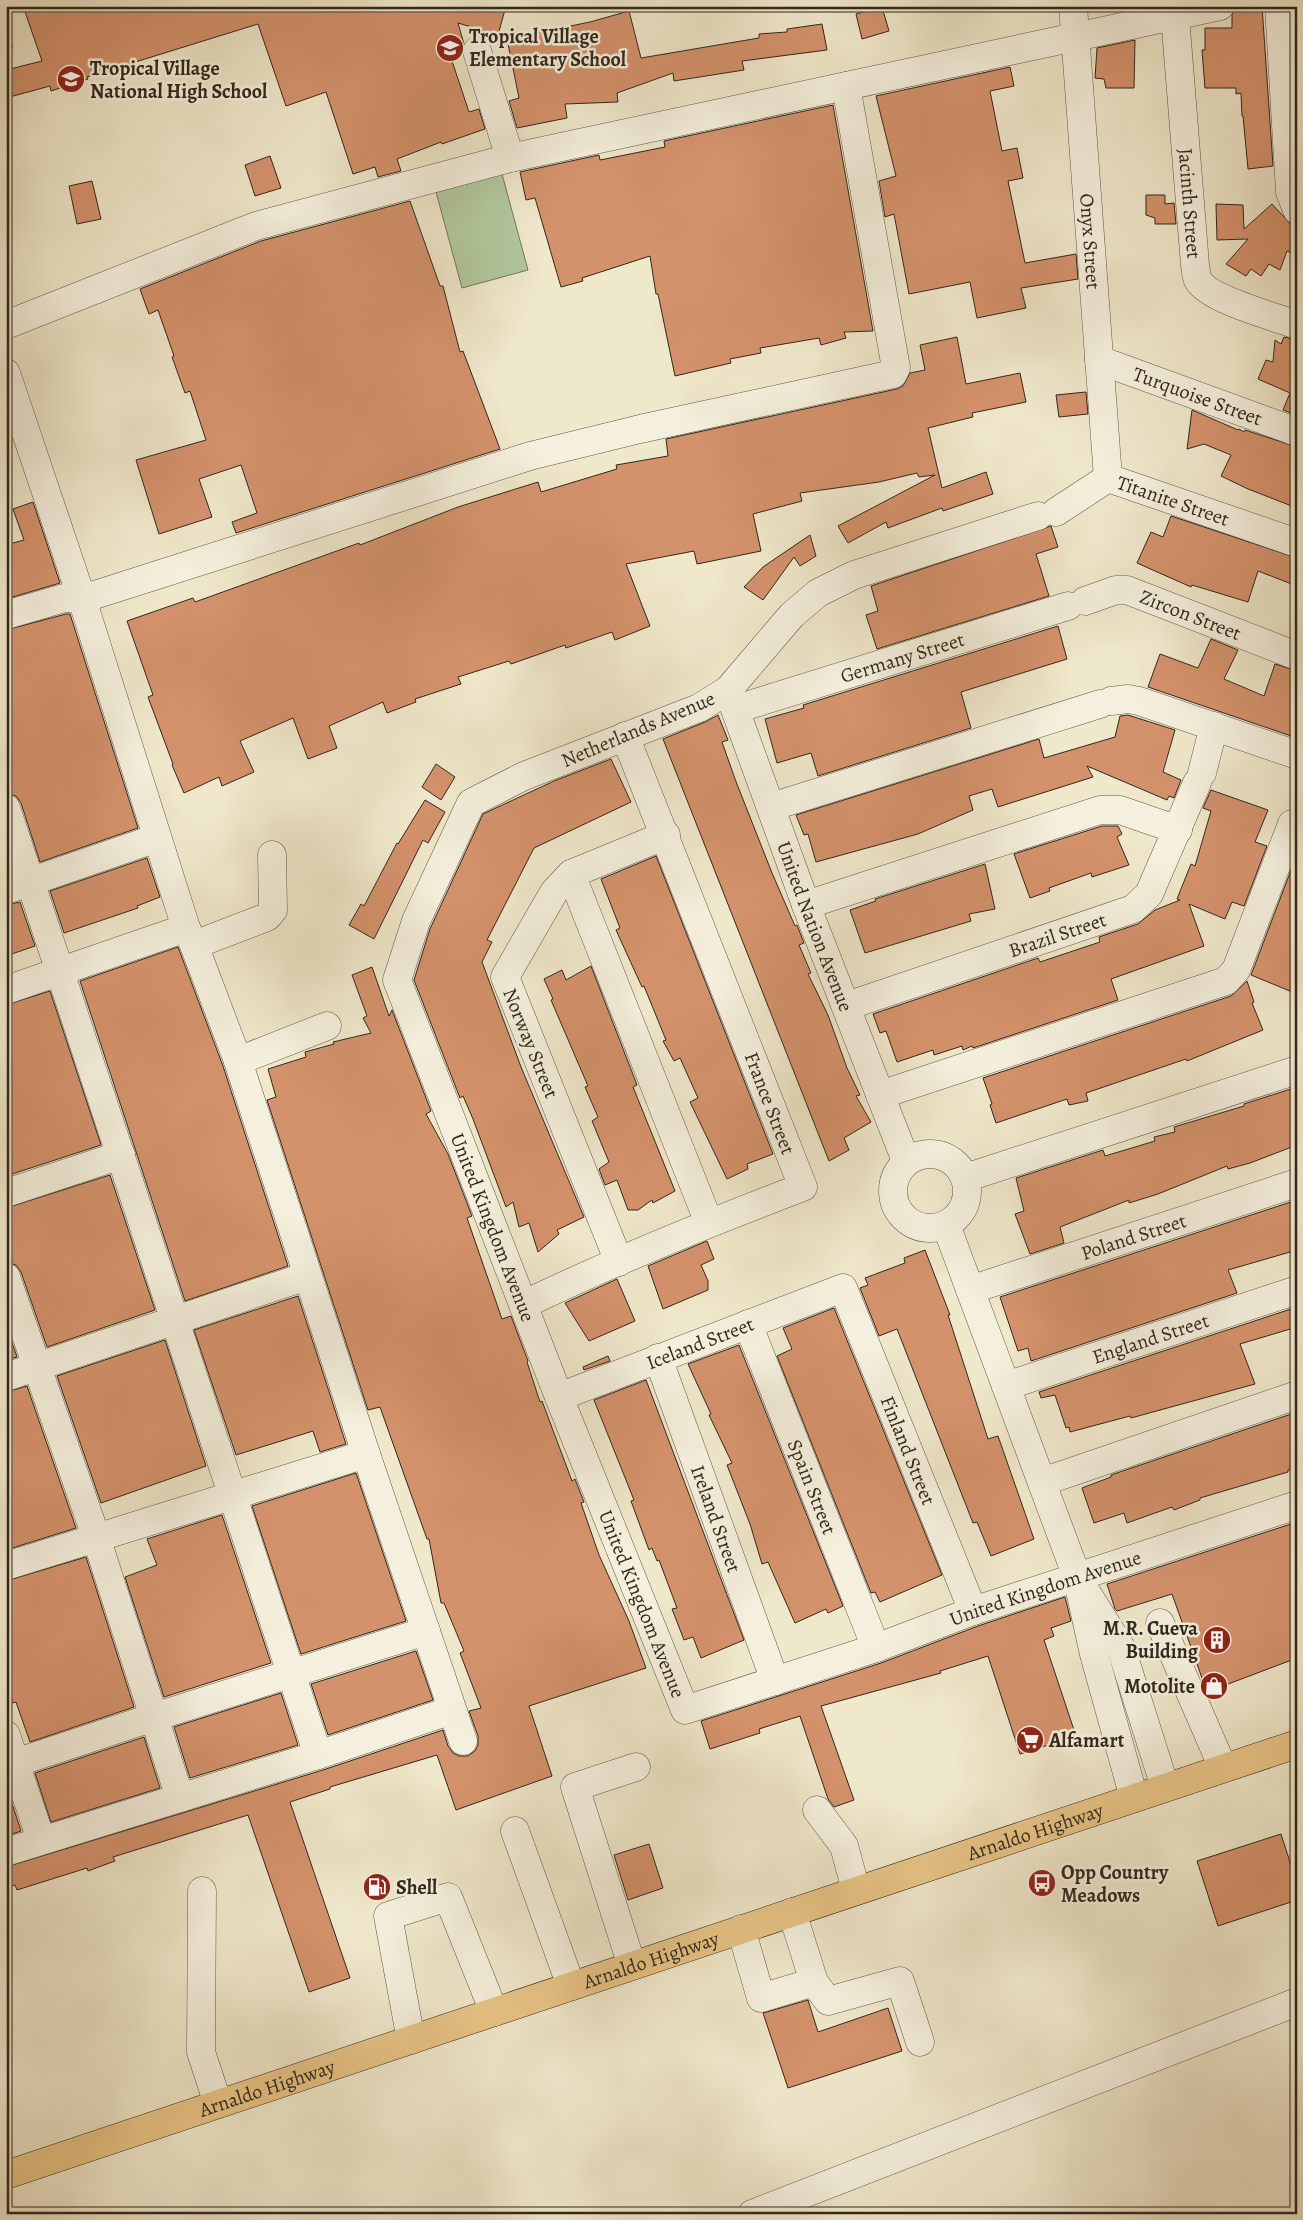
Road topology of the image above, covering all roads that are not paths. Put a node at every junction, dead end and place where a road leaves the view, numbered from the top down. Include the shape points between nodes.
1 (1073, 6) edge
2 (1220, 6) edge
3 (1279, 6) edge
4 (1175, 16) junction
5 (1076, 37) junction
6 (477, 52) dead end
7 (846, 86) junction
8 (510, 158) junction
9 (1297, 210) edge
10 (6, 325) edge
11 (1297, 325) edge
12 (1099, 360) junction
13 (6, 373) edge
14 (1297, 432) edge
15 (1108, 478) junction
16 (1047, 514) joint
17 (1297, 543) edge
18 (82, 599) junction
19 (1076, 603) joint
20 (6, 615) edge
21 (1297, 656) edge
22 (732, 700) junction
23 (1214, 726) junction
24 (625, 736) junction
25 (1297, 755) edge
26 (771, 807) junction
27 (6, 808) edge
28 (1295, 812) edge
29 (1178, 830) junction
30 (666, 835) junction
31 (157, 838) junction
32 (272, 855) dead end
33 (571, 874) junction
34 (19, 886) edge
35 (806, 905) junction
36 (190, 936) junction
37 (60, 971) junction
38 (397, 980) joint
39 (6, 990) edge
40 (847, 1006) junction
41 (328, 1026) dead end
42 (238, 1061) junction
43 (1297, 1070) edge
44 (880, 1095) junction
45 (121, 1155) junction
46 (906, 1161) junction
47 (965, 1178) junction
48 (1297, 1184) edge
49 (6, 1193) edge
50 (709, 1223) junction
51 (946, 1225) junction
52 (619, 1262) junction
53 (308, 1276) junction
54 (6, 1277) edge
55 (843, 1288) joint
56 (970, 1290) junction
57 (1297, 1290) edge
58 (523, 1305) junction
59 (176, 1320) junction
60 (748, 1324) junction
61 (658, 1358) junction
62 (37, 1366) junction
63 (6, 1377) edge
64 (1006, 1386) junction
65 (1297, 1395) edge
66 (558, 1397) junction
67 (366, 1454) junction
68 (1042, 1482) junction
69 (234, 1494) junction
70 (1297, 1505) edge
71 (96, 1537) junction
72 (6, 1566) edge
73 (1077, 1577) junction
74 (973, 1611) junction
75 (1160, 1623) dead end
76 (426, 1631) junction
77 (876, 1648) junction
78 (291, 1673) junction
79 (775, 1681) junction
80 (452, 1710) junction
81 (154, 1717) junction
82 (6, 1735) edge
83 (463, 1742) dead end
84 (1297, 1744) edge
85 (318, 1755) junction
86 (11, 1765) edge
87 (636, 1767) dead end
88 (1223, 1768) junction
89 (1166, 1787) junction
90 (180, 1798) junction
91 (1134, 1798) junction
92 (817, 1810) dead end
93 (515, 1831) dead end
94 (42, 1840) junction
95 (6, 1852) edge
96 (856, 1890) junction
97 (202, 1891) dead end
98 (792, 1912) junction
99 (741, 1929) junction
100 (632, 1966) junction
101 (814, 1982) junction
102 (571, 1986) junction
103 (1297, 2002) edge
104 (494, 2012) junction
105 (410, 2040) junction
106 (920, 2042) dead end
107 (218, 2104) junction
108 (6, 2175) edge
109 (752, 2214) edge

1 - 5 street, Onyx Street
2 - 4 street
3 - 9 street via 1290,192
4 - 5 street
4 - 11 street, Jacinth Street via 1198,281 1222,299
5 - 7 street
5 - 12 street, Onyx Street
6 - 8 street
7 - 8 street
7 - 18 street via 896,368 893,374 530,456
8 - 10 street via 256,226
12 - 14 street, Turquoise Street
12 - 15 street, Onyx Street
13 - 18 street
15 - 16 street, Titanite Street
15 - 17 street, Titanite Street
16 - 22 street, Netherlands Avenue via 854,575 818,593 792,615
18 - 20 street via 64,598
18 - 31 street
19 - 21 street, Zircon Street via 1116,590 1127,590
19 - 22 street, Germany Street
22 - 24 street, Netherlands Avenue via 699,708
22 - 26 street, United Nation Avenue
23 - 25 street
23 - 26 street via 1139,701 1105,702
23 - 29 street, Brazil Street via 1200,778
24 - 30 street, France Street
24 - 38 street, Netherlands Avenue via 524,776 471,803 416,921
26 - 35 street, United Nation Avenue
27 - 34 street
28 - 44 street via 1236,970 1226,981
29 - 35 street via 1120,810 1100,810
29 - 40 street, Brazil Street via 1149,894 1133,909
30 - 33 street, Norway Street
30 - 50 street, France Street via 803,1187
31 - 34 street
31 - 36 street
32 - 36 street via 273,910 267,917
33 - 50 street
33 - 52 street, Norway Street via 554,892 505,977
34 - 37 street
35 - 40 street, United Nation Avenue
36 - 37 street
36 - 42 street
37 - 39 street
37 - 45 street
38 - 58 street, United Kingdom Avenue
40 - 44 street, United Nation Avenue
41 - 42 street
42 - 53 street
43 - 47 street
44 - 46 street, United Nation Avenue
45 - 49 street
45 - 59 street
46 - 47 street via 928,1153 940,1155 951,1160
46 - 51 street via 893,1182 892,1194 901,1216 922,1228
47 - 51 street via 966,1200 955,1219
48 - 56 street, Poland Street
50 - 52 street, France Street
51 - 56 street
52 - 58 street, France Street
53 - 59 street
53 - 67 street
54 - 62 street
55 - 60 street, Iceland Street
55 - 74 street, Finland Street
56 - 64 street
57 - 64 street, England Street
58 - 66 street, United Kingdom Avenue
59 - 62 street
59 - 69 street
60 - 61 street, Iceland Street
60 - 77 street, Spain Street
61 - 66 street, Iceland Street
61 - 79 street, Ireland Street
62 - 63 street
62 - 71 street
64 - 68 street
65 - 68 street
66 - 79 street, United Kingdom Avenue via 685,1710
67 - 69 street
67 - 76 street
68 - 73 street
69 - 71 street
69 - 78 street
70 - 73 street, United Kingdom Avenue
71 - 72 street
71 - 81 street
73 - 74 street, United Kingdom Avenue
73 - 89 street via 1120,1648
73 - 91 street via 1094,1654
74 - 77 street, United Kingdom Avenue
75 - 88 street
76 - 78 street
76 - 80 street
77 - 79 street, United Kingdom Avenue
78 - 81 street
78 - 85 street
80 - 83 street
80 - 85 street
81 - 86 street
81 - 90 street
82 - 86 street
84 - 88 main road, Arnaldo Highway
85 - 90 street
86 - 94 street
87 - 100 street via 575,1786
88 - 89 main road, Arnaldo Highway
89 - 91 main road, Arnaldo Highway
90 - 94 street
91 - 96 main road, Arnaldo Highway
92 - 96 street via 844,1846
93 - 102 street
94 - 95 street
96 - 98 main road, Arnaldo Highway
97 - 107 street via 201,2052
98 - 99 main road, Arnaldo Highway
98 - 101 street
99 - 100 main road, Arnaldo Highway
99 - 101 street via 761,1998
100 - 102 main road, Arnaldo Highway
101 - 106 street via 828,2001 900,1981
102 - 104 main road, Arnaldo Highway
103 - 109 street
104 - 105 main road, Arnaldo Highway
104 - 105 street via 448,1897 388,1916
105 - 107 main road, Arnaldo Highway
107 - 108 main road, Arnaldo Highway

